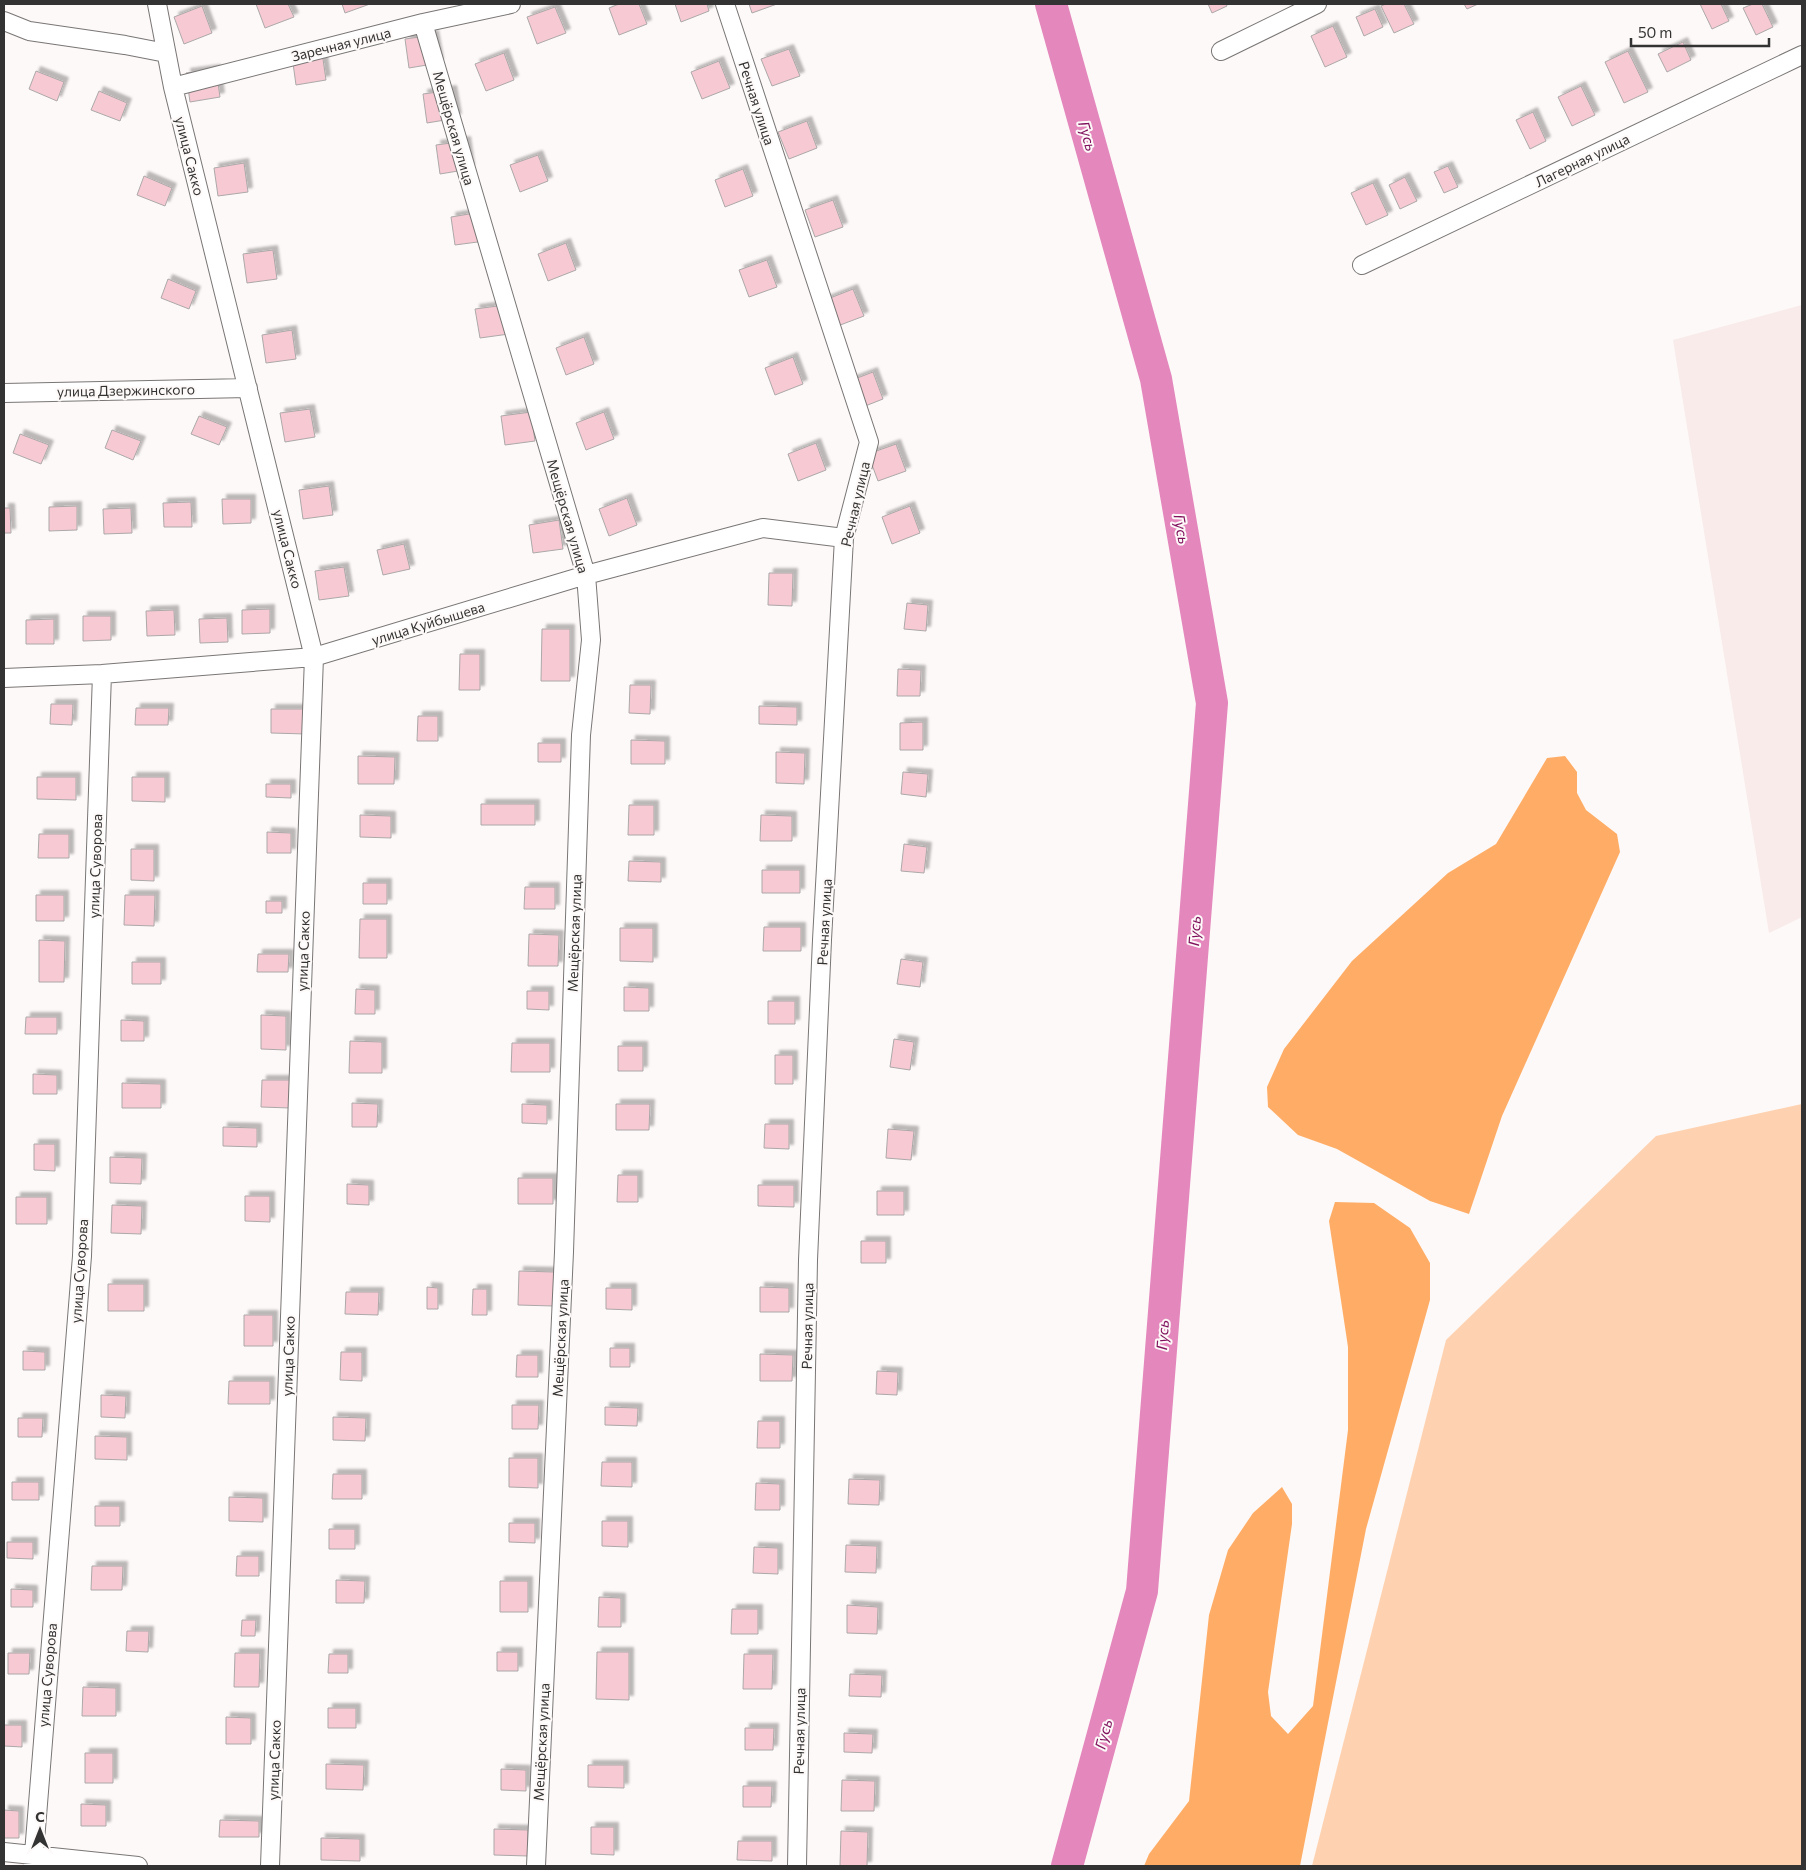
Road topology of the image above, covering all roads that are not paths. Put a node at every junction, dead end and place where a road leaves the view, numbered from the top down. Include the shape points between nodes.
1 (157, 4) edge
2 (511, 4) edge
3 (725, 4) edge
4 (1317, 4) edge
5 (4, 21) edge
6 (422, 23) junction
7 (1221, 51) dead end
8 (166, 53) junction
9 (1802, 55) edge
10 (173, 87) junction
11 (1362, 265) dead end
12 (248, 388) junction
13 (4, 393) edge
14 (844, 538) junction
15 (586, 575) junction
16 (314, 657) junction
17 (102, 674) junction
18 (4, 678) edge
19 (4, 1852) edge
20 (32, 1861) edge
21 (138, 1866) edge
22 (270, 1866) edge
23 (536, 1866) edge
24 (797, 1866) edge

1 - 8 street, улица Сакко
2 - 6 street, Заречная улица
3 - 14 street, Речная улица via 869,442
4 - 7 street
5 - 8 street via 29,31
6 - 10 street, Заречная улица
6 - 15 street, Мещёрская улица
8 - 10 street, улица Сакко
9 - 11 street, Лагерная улица
10 - 12 street, улица Сакко
12 - 13 street, улица Дзержинского
12 - 16 street, улица Сакко
14 - 15 street, улица Куйбышева via 763,528
14 - 24 street, Речная улица via 808,1260
15 - 16 street, улица Куйбышева
15 - 23 street, Мещёрская улица via 591,640 581,735 564,1252
16 - 17 street, улица Куйбышева
16 - 22 street, улица Сакко
17 - 18 street, улица Куйбышева
17 - 20 street, улица Суворова via 82,1256
19 - 20 street
20 - 21 street

